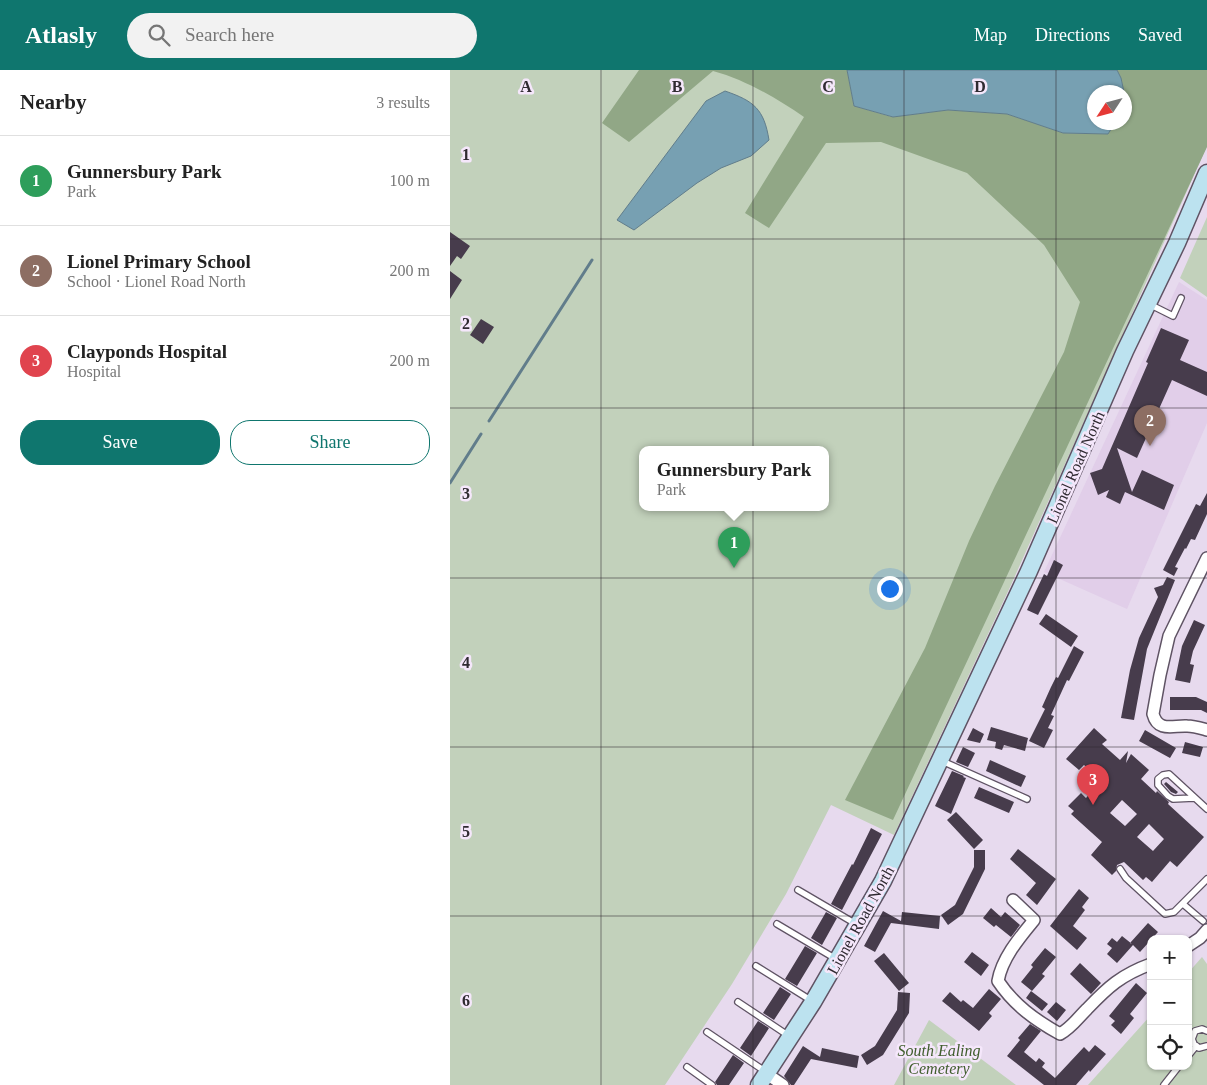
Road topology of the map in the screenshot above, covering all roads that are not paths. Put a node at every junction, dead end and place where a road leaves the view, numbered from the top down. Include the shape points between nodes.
1 (1207, 173) edge
2 (1181, 298) dead end
3 (1149, 304) junction
4 (1207, 558) edge
5 (1205, 570) edge
6 (1207, 730) edge
7 (940, 760) junction
8 (1194, 798) junction
9 (1027, 799) dead end
10 (1207, 809) edge
11 (1120, 868) dead end
12 (1206, 883) edge
13 (798, 890) dead end
14 (1013, 900) dead end
15 (1183, 904) junction
16 (777, 924) dead end
17 (858, 925) junction
18 (1205, 926) edge
19 (1192, 943) edge
20 (838, 960) junction
21 (1147, 965) edge
22 (756, 966) dead end
23 (738, 1002) dead end
24 (813, 1002) junction
25 (1207, 1031) edge
26 (707, 1032) dead end
27 (791, 1037) junction
28 (1196, 1046) junction
29 (1207, 1046) edge
30 (1192, 1051) edge
31 (687, 1067) dead end
32 (1177, 1070) edge
33 (763, 1079) edge
34 (712, 1085) edge
35 (783, 1085) edge
36 (1164, 1085) edge

1 - 3 street, Lionel Road North
2 - 3 lane via 1173,316
3 - 7 street, Lionel Road North
4 - 5 street
5 - 6 street via 1169,636 1153,714 1154,719 1168,728 1186,725
7 - 9 lane
7 - 17 street, Lionel Road North via 883,881
8 - 8 lane via 1174,799 1161,790 1158,779 1169,774
8 - 10 lane
11 - 15 lane via 1126,878 1165,914 1174,912
12 - 15 lane
13 - 17 lane
14 - 21 street via 1034,920 1007,957 998,980 1006,993 1028,1014 1060,1034 1118,979
15 - 18 lane
16 - 20 lane
17 - 20 street, Lionel Road North
18 - 19 street via 1200,938
20 - 24 street, Lionel Road North
22 - 24 lane
23 - 27 lane
24 - 27 street, Lionel Road North
25 - 28 lane via 1202,1029 1194,1033 1192,1040
26 - 33 lane
27 - 33 street, Lionel Road North
28 - 29 lane
28 - 30 lane
31 - 34 lane
32 - 36 lane
33 - 35 street

